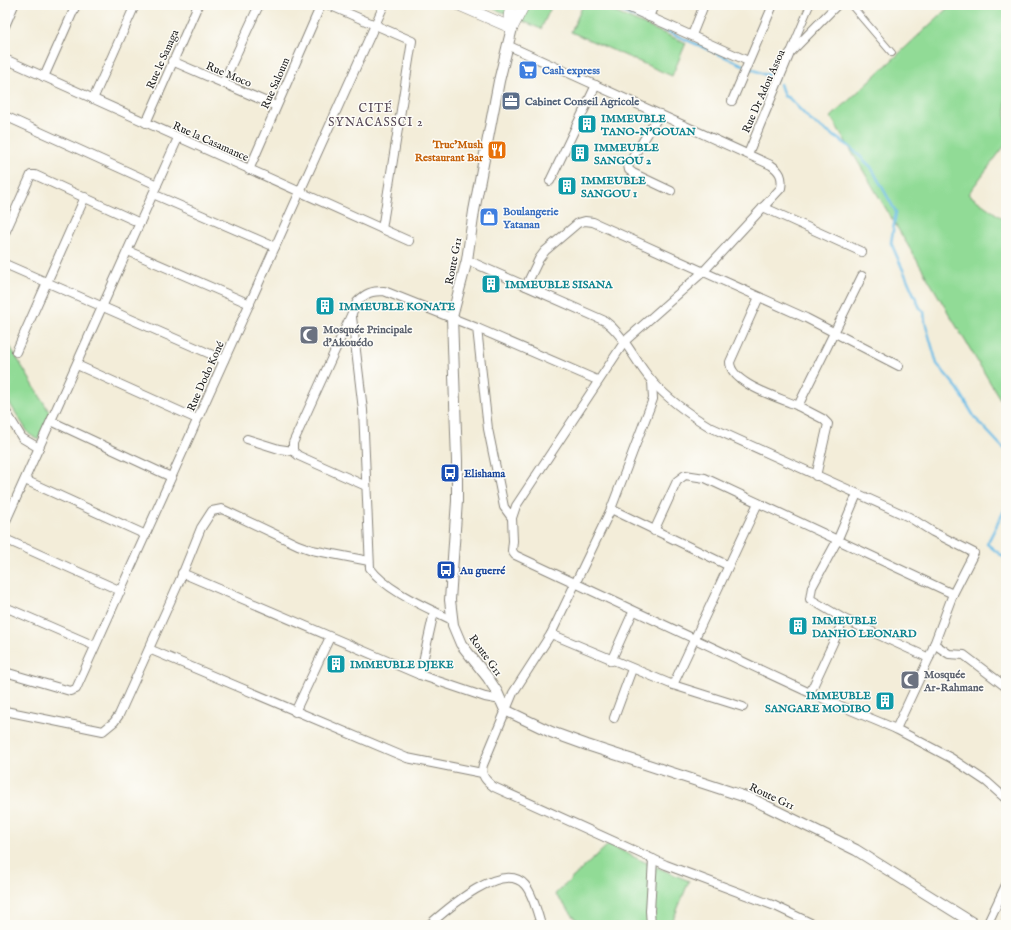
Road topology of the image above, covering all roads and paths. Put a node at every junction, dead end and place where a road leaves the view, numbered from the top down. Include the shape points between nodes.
1 (14, 5) edge
2 (76, 5) edge
3 (135, 5) edge
4 (198, 5) edge
5 (259, 5) edge
6 (322, 5) edge
7 (329, 5) edge
8 (384, 5) edge
9 (459, 5) edge
10 (511, 5) edge
11 (524, 5) edge
12 (622, 5) edge
13 (654, 5) edge
14 (704, 5) edge
15 (773, 5) edge
16 (810, 5) edge
17 (837, 5) edge
18 (852, 5) edge
19 (650, 17) junction
20 (375, 25) junction
21 (5, 26) edge
22 (512, 28) junction
23 (692, 35) junction
24 (507, 45) junction
25 (790, 53) junction
26 (892, 53) dead end
27 (5, 59) edge
28 (172, 61) junction
29 (748, 61) junction
30 (44, 77) junction
31 (223, 83) junction
32 (596, 85) junction
33 (92, 99) junction
34 (732, 100) dead end
35 (276, 106) junction
36 (660, 114) junction
37 (5, 116) edge
38 (146, 123) junction
39 (178, 138) junction
40 (748, 154) junction
41 (249, 170) junction
42 (550, 181) dead end
43 (157, 185) junction
44 (671, 191) dead end
45 (299, 192) junction
46 (154, 194) junction
47 (85, 197) junction
48 (763, 207) junction
49 (140, 223) junction
50 (382, 229) junction
51 (5, 233) edge
52 (409, 241) dead end
53 (275, 247) junction
54 (128, 251) junction
55 (862, 252) dead end
56 (467, 260) junction
57 (5, 264) edge
58 (703, 272) junction
59 (862, 276) dead end
60 (47, 283) junction
61 (526, 286) junction
62 (759, 297) junction
63 (250, 304) junction
64 (102, 308) junction
65 (352, 316) junction
66 (452, 317) junction
67 (477, 328) junction
68 (833, 333) junction
69 (625, 342) junction
70 (16, 352) dead end
71 (224, 360) junction
72 (77, 365) junction
73 (899, 366) dead end
74 (598, 380) junction
75 (652, 381) junction
76 (798, 406) junction
77 (5, 410) edge
78 (197, 419) junction
79 (51, 421) junction
80 (247, 439) dead end
81 (40, 448) junction
82 (293, 451) junction
83 (816, 476) junction
84 (172, 477) junction
85 (25, 480) junction
86 (366, 486) junction
87 (857, 494) junction
88 (758, 503) junction
89 (8, 508) edge
90 (611, 509) junction
91 (512, 518) junction
92 (5, 523) edge
93 (654, 531) junction
94 (146, 534) junction
95 (5, 539) edge
96 (837, 541) junction
97 (369, 562) junction
98 (728, 565) junction
99 (182, 574) junction
100 (576, 584) junction
101 (121, 590) junction
102 (953, 594) junction
103 (5, 607) edge
104 (434, 612) junction
105 (633, 612) junction
106 (844, 619) junction
107 (452, 620) junction
108 (551, 634) junction
109 (330, 637) junction
110 (694, 639) junction
111 (934, 644) junction
112 (95, 646) junction
113 (149, 649) junction
114 (930, 658) junction
115 (610, 661) junction
116 (632, 669) junction
117 (5, 672) edge
118 (420, 675) junction
119 (673, 686) junction
120 (1006, 687) edge
121 (810, 693) junction
122 (501, 700) junction
123 (743, 707) dead end
124 (505, 710) junction
125 (5, 711) edge
126 (295, 712) junction
127 (614, 718) dead end
128 (896, 729) junction
129 (482, 773) junction
130 (1006, 799) edge
131 (653, 859) junction
132 (1006, 885) edge
133 (429, 925) edge
134 (542, 925) edge
135 (651, 925) edge
136 (815, 925) edge
137 (976, 925) edge
138 (987, 925) edge

1 - 21 street
2 - 30 street
3 - 33 street
4 - 28 street, Rue le Sanaga
5 - 31 street
6 - 35 street, Rue Saloum
7 - 20 street
8 - 20 street, Rue Dodo Koné
9 - 22 main road
10 - 22 main road via 509,17
11 - 22 main road
12 - 19 street
13 - 19 street
14 - 23 street
15 - 29 street
16 - 25 street
17 - 25 street, Rue Dr Adou Assoa
18 - 26 street
19 - 23 street
20 - 45 street, Rue Dodo Koné
20 - 50 street via 412,41
22 - 24 street, Route G11
23 - 29 street
24 - 32 street
24 - 56 street, Route G11 via 498,81
25 - 40 street, Rue Dr Adou Assoa
27 - 30 street, Rue la Casamance
28 - 31 street, Rue Moco
28 - 38 street, Rue le Sanaga
29 - 34 street
30 - 33 street, Rue la Casamance
31 - 35 street, Rue Moco
32 - 36 street
32 - 42 street
33 - 38 street, Rue la Casamance
35 - 41 street, Rue Saloum
36 - 40 street
36 - 44 street via 628,165 633,173
37 - 43 street
38 - 39 street, Rue la Casamance
39 - 41 street, Rue la Casamance
39 - 43 street
40 - 48 street via 779,170 782,180 780,188
41 - 45 street, Rue la Casamance
43 - 46 street
45 - 50 street, Rue la Casamance
45 - 53 street, Rue Dodo Koné
46 - 49 street
46 - 53 street
47 - 49 street
47 - 51 street via 38,175 32,175
47 - 60 street
48 - 55 street
48 - 58 street
49 - 54 street
50 - 52 street, Rue la Casamance
53 - 63 street, Rue Dodo Koné
54 - 63 street
54 - 64 street
56 - 61 street
56 - 66 street, Route G11
57 - 60 street
58 - 61 street via 593,222 585,221 578,223 545,251 538,259
58 - 62 street
58 - 69 street
59 - 68 street
60 - 64 street
60 - 70 street
61 - 69 street via 605,321
62 - 68 street
62 - 76 street via 730,362 730,368 743,382
63 - 71 street, Rue Dodo Koné
64 - 71 street
64 - 72 street
65 - 66 street via 357,302 365,294 384,291
65 - 82 street via 293,444
65 - 86 street via 363,410
66 - 67 street
66 - 107 street, Route G11 via 457,462 450,600
67 - 74 street
67 - 91 street via 488,429 504,507
68 - 73 street
68 - 76 street
69 - 74 street
69 - 75 street
71 - 78 street, Rue Dodo Koné
72 - 78 street
72 - 79 street
74 - 91 street via 516,506
75 - 83 street via 688,413 704,423
75 - 90 street via 653,398
76 - 83 street via 828,424
77 - 81 street via 22,438
78 - 84 street, Rue Dodo Koné
79 - 81 street
79 - 84 street
80 - 82 street
81 - 85 street
82 - 86 street
83 - 87 street
84 - 94 street, Rue Dodo Koné
85 - 89 street
85 - 94 street
86 - 97 street
87 - 96 street
87 - 102 street via 909,517 974,553
88 - 93 street via 705,478 685,476 677,481
88 - 96 street
88 - 98 street
89 - 92 street
90 - 93 street
90 - 100 street
91 - 100 street via 513,553
93 - 98 street
94 - 101 street, Rue Dodo Koné
95 - 101 street
96 - 102 street
96 - 106 street via 812,587 810,599
97 - 99 street via 298,545 222,509 212,511 201,528
97 - 104 street via 370,568 380,579 407,598
98 - 110 street
99 - 109 street
99 - 113 street
100 - 105 street
100 - 108 street
101 - 112 street, Rue Dodo Koné
102 - 111 street
103 - 112 street
104 - 107 street
104 - 118 street
105 - 110 street
105 - 115 street
106 - 114 street
106 - 121 street
107 - 122 street, Route G11 via 461,644
108 - 115 street
108 - 124 street
109 - 118 street
109 - 126 street
110 - 119 street
110 - 121 street
111 - 114 street
111 - 120 street via 949,654 964,656
112 - 117 street, Rue Dodo Koné via 76,689 70,691
113 - 125 street via 114,722 103,731
113 - 126 street
114 - 128 street
115 - 116 street
116 - 119 street
116 - 127 street
118 - 122 street
119 - 123 street
121 - 128 street
122 - 124 street, Route G11
124 - 129 street
124 - 137 street, Route G11 via 551,732 587,745 752,799 856,850
126 - 129 street via 407,758
128 - 130 street via 951,758 988,782
129 - 131 street via 487,782 494,787
131 - 135 street
131 - 136 street via 775,906
132 - 138 street
133 - 134 street via 475,889 491,882 514,879 526,885

